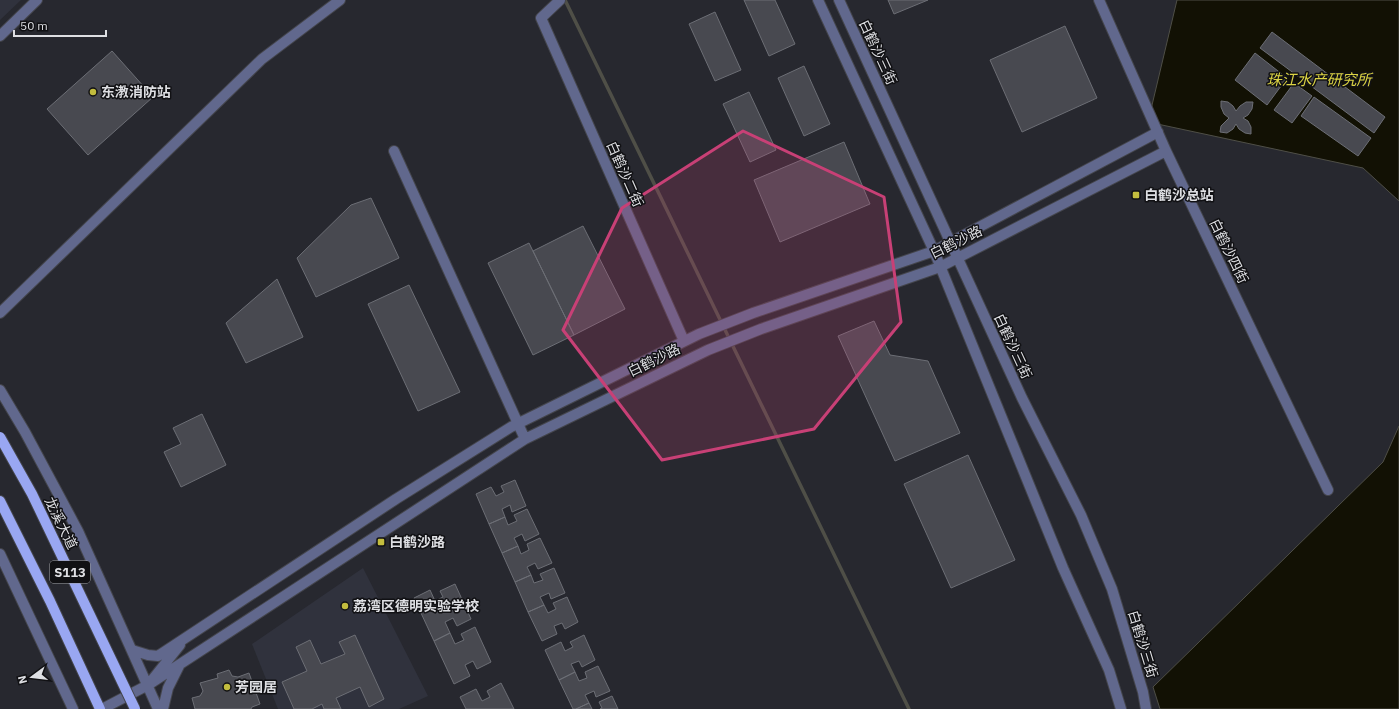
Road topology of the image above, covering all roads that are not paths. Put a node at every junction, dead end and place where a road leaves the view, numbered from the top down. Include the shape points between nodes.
1 (37, 0) edge
2 (340, 0) edge
3 (818, 0) edge
4 (838, 0) edge
5 (1099, 0) edge
6 (559, 1) edge
7 (0, 36) edge
8 (1158, 132) junction
9 (394, 151) dead end
10 (1166, 151) junction
11 (950, 242) junction
12 (934, 251) junction
13 (957, 258) junction
14 (940, 267) junction
15 (0, 312) edge
16 (684, 341) junction
17 (0, 390) edge
18 (518, 423) junction
19 (0, 438) edge
20 (525, 439) junction
21 (1328, 490) dead end
22 (0, 501) edge
23 (0, 554) edge
24 (185, 639) junction
25 (132, 650) junction
26 (180, 664) junction
27 (148, 685) junction
28 (73, 709) edge
29 (101, 709) edge
30 (134, 709) edge
31 (158, 709) edge
32 (163, 709) edge
33 (1122, 709) edge
34 (1146, 709) edge

1 - 7 street
2 - 15 street via 262,59
3 - 12 street
4 - 11 street, 白鹤沙三街
5 - 8 street, 白鹤沙四街
6 - 16 street, 白鹤沙二街 via 541,18
8 - 10 street, 白鹤沙四街
8 - 11 street, 白鹤沙路
9 - 18 street
10 - 13 street, 白鹤沙路
10 - 21 street, 白鹤沙四街
11 - 12 street, 白鹤沙路
11 - 13 street, 白鹤沙三街
12 - 14 street
12 - 16 street, 白鹤沙路 via 753,313
13 - 14 street, 白鹤沙路
13 - 34 street, 白鹤沙三街 via 1022,398 1081,515 1112,589
14 - 20 street, 白鹤沙路 via 708,350
14 - 33 street via 1063,568 1109,670
16 - 18 street, 白鹤沙路
17 - 25 street via 74,524
18 - 20 street
18 - 24 street, 白鹤沙路 via 391,502
19 - 30 main road, 龙溪大道 / S113, bridge via 35,500
20 - 26 street, 白鹤沙路
22 - 29 main road, S113
23 - 28 street
24 - 25 street, 白鹤沙路 via 158,656
24 - 27 street
25 - 27 street
26 - 27 street, 白鹤沙路
26 - 32 street via 168,688
27 - 29 street, 白鹤沙路
27 - 31 street

